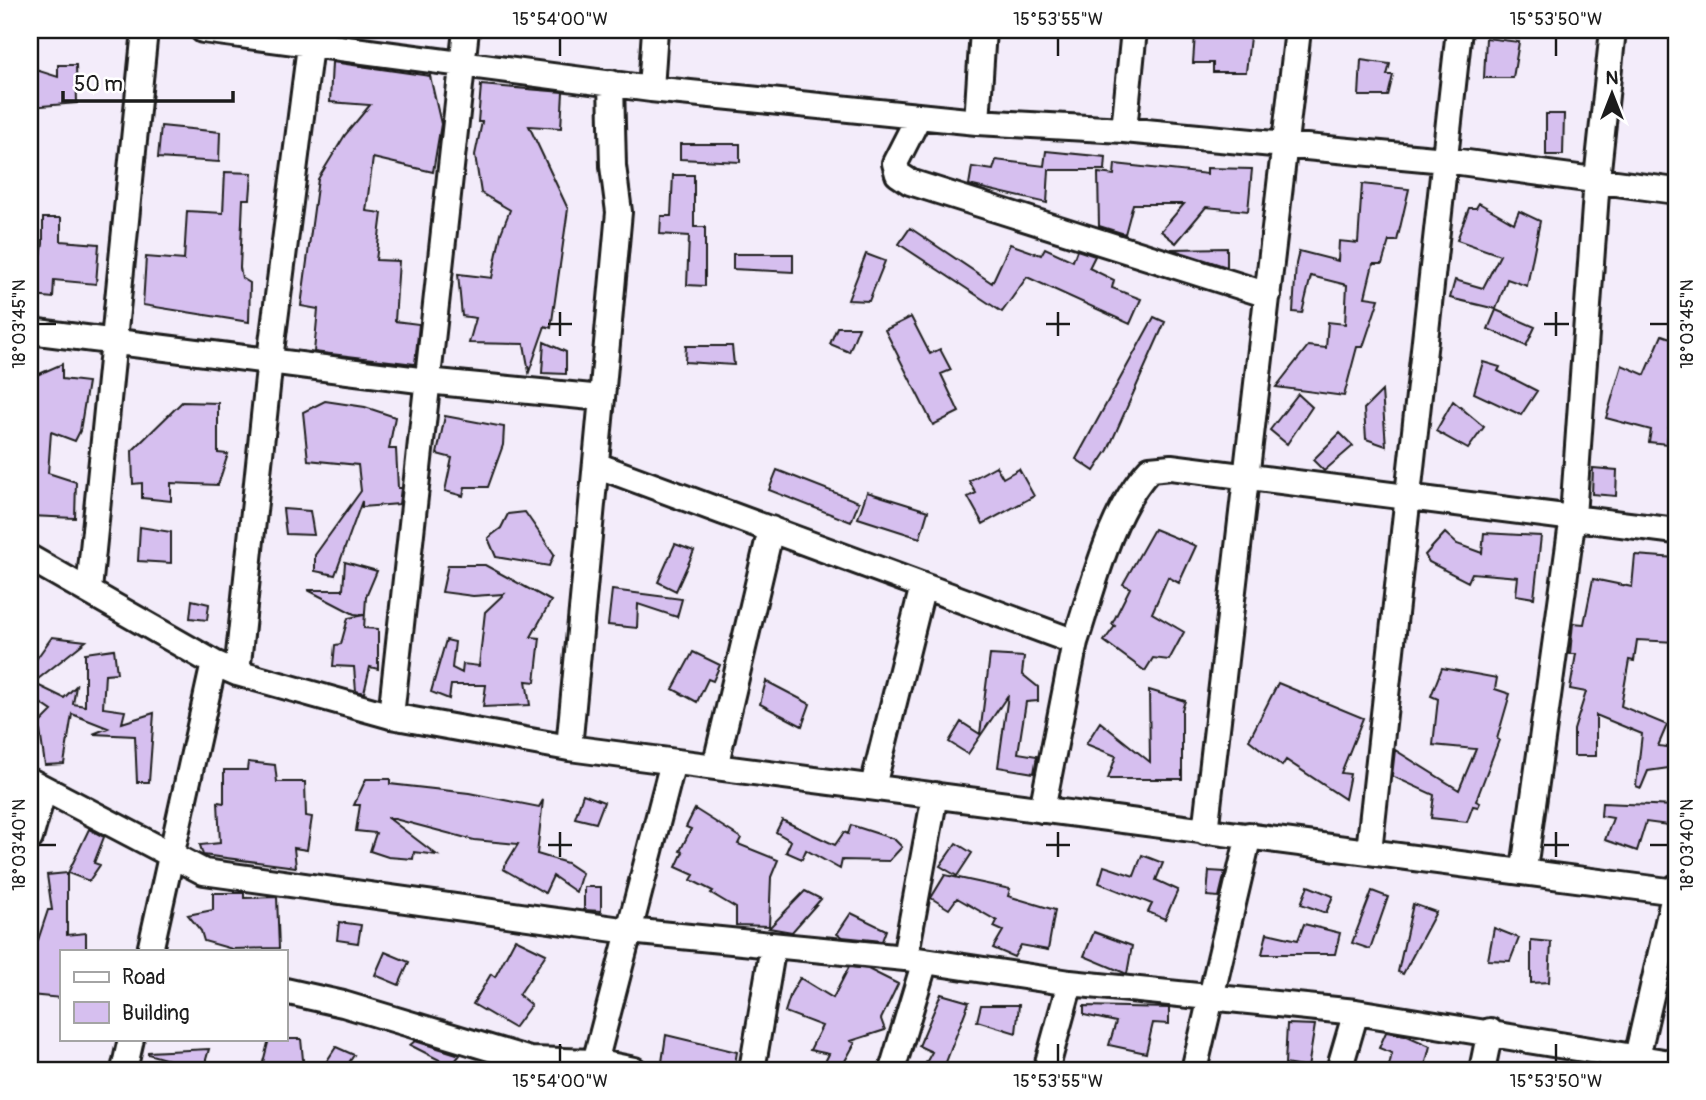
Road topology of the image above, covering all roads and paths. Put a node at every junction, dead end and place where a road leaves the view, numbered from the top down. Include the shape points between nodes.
1 (145, 30) edge
2 (203, 30) edge
3 (466, 30) edge
4 (655, 30) edge
5 (983, 30) edge
6 (1134, 30) edge
7 (1298, 30) edge
8 (1459, 30) edge
9 (1613, 30) edge
10 (311, 36) edge
11 (462, 62) junction
12 (611, 83) junction
13 (651, 89) junction
14 (919, 116) junction
15 (977, 122) junction
16 (1124, 130) junction
17 (1286, 145) junction
18 (1444, 160) junction
19 (1597, 179) junction
20 (1676, 191) edge
21 (1268, 295) junction
22 (30, 331) edge
23 (115, 341) junction
24 (270, 359) junction
25 (427, 381) junction
26 (602, 398) junction
27 (596, 465) junction
28 (1248, 479) junction
29 (1408, 497) junction
30 (1573, 516) junction
31 (771, 529) junction
32 (1676, 531) edge
33 (30, 558) edge
34 (923, 586) junction
35 (89, 590) junction
36 (1075, 642) junction
37 (214, 663) junction
38 (237, 673) junction
39 (391, 716) junction
40 (569, 748) junction
41 (673, 762) junction
42 (715, 767) junction
43 (37, 785) edge
44 (873, 786) junction
45 (935, 795) junction
46 (1042, 810) junction
47 (1205, 832) junction
48 (1249, 835) junction
49 (30, 838) edge
50 (1369, 852) junction
51 (171, 857) junction
52 (1524, 870) junction
53 (1676, 890) edge
54 (629, 931) junction
55 (773, 946) junction
56 (150, 950) edge
57 (915, 960) junction
58 (1070, 983) junction
59 (287, 991) edge
60 (1212, 995) junction
61 (1356, 1012) junction
62 (1490, 1031) junction
63 (131, 1040) edge
64 (1635, 1063) edge
65 (1676, 1064) edge
66 (594, 1066) edge
67 (124, 1070) edge
68 (634, 1070) edge
69 (752, 1070) edge
70 (892, 1070) edge
71 (1046, 1070) edge
72 (1194, 1070) edge
73 (1339, 1070) edge
74 (1482, 1070) edge

1 - 23 street
2 - 10 street
3 - 11 street
4 - 13 street
5 - 15 street
6 - 16 street
7 - 17 street
8 - 18 street
9 - 19 street
10 - 11 street
10 - 24 street
11 - 12 street
11 - 25 street
12 - 13 street
12 - 26 street via 619,212
13 - 14 street
14 - 15 street
14 - 21 street via 895,163 898,174 910,182
15 - 16 street
16 - 17 street
17 - 18 street
17 - 21 street
18 - 19 street
18 - 29 street
19 - 20 street
19 - 30 street
21 - 28 street
22 - 23 street
23 - 24 street
23 - 35 street
24 - 25 street
24 - 38 street
25 - 26 street
25 - 39 street
26 - 27 street
27 - 31 street
27 - 40 street
28 - 29 street
28 - 36 street via 1171,467 1150,469 1110,538
28 - 47 street
29 - 30 street
29 - 50 street
30 - 32 street
30 - 52 street
31 - 34 street
31 - 42 street
33 - 35 street
34 - 36 street
34 - 44 street
35 - 37 street
36 - 46 street
37 - 38 street
37 - 51 street
38 - 39 street
39 - 40 street
40 - 41 street
41 - 42 street
41 - 54 street
42 - 44 street
43 - 49 street
43 - 51 street
44 - 45 street
45 - 46 street
45 - 57 street
46 - 47 street
47 - 48 street
48 - 50 street
48 - 60 street
50 - 52 street
51 - 54 street via 204,872
51 - 56 street
52 - 53 street
53 - 64 street
54 - 55 street
54 - 66 street
55 - 57 street
55 - 69 street
57 - 58 street
57 - 70 street
58 - 60 street
58 - 71 street
59 - 66 street via 530,1060
60 - 61 street
60 - 72 street
61 - 62 street
61 - 73 street
62 - 64 street
62 - 74 street
63 - 67 street
64 - 65 street
66 - 68 street

